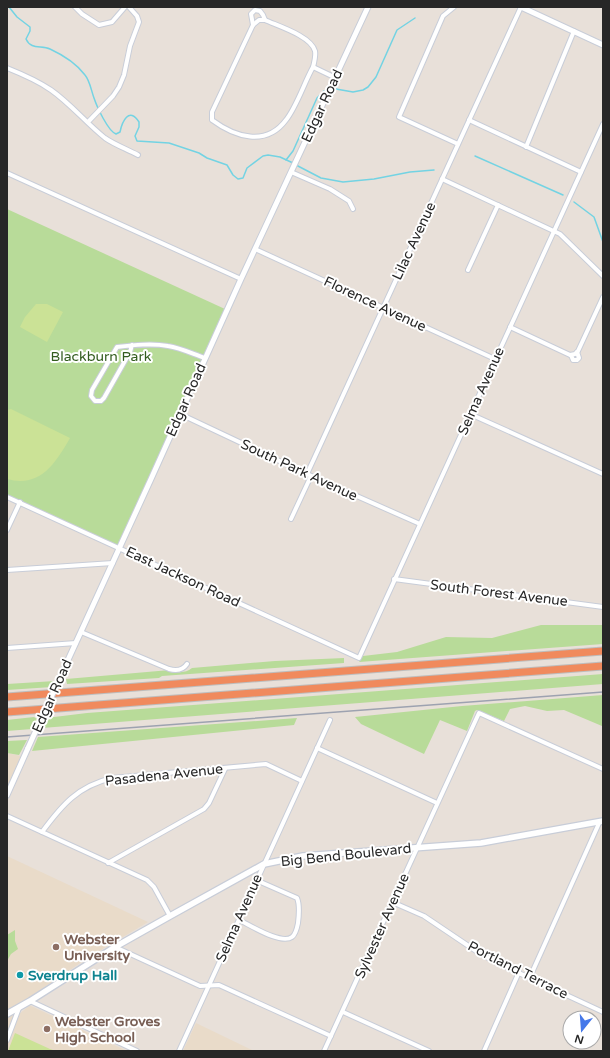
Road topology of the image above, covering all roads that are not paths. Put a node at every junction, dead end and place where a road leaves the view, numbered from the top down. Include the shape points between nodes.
1 (75, 7) edge
2 (125, 7) edge
3 (129, 7) edge
4 (368, 7) edge
5 (454, 7) edge
6 (521, 7) edge
7 (265, 20) junction
8 (253, 25) junction
9 (574, 31) junction
10 (603, 45) edge
11 (313, 67) junction
12 (7, 68) edge
13 (336, 78) junction
14 (469, 120) junction
15 (88, 122) junction
16 (603, 124) edge
17 (458, 144) junction
18 (526, 147) junction
19 (138, 155) dead end
20 (294, 167) junction
21 (581, 172) junction
22 (7, 173) edge
23 (442, 179) junction
24 (498, 205) junction
25 (353, 208) dead end
26 (554, 230) junction
27 (254, 249) junction
28 (468, 270) dead end
29 (603, 276) edge
30 (240, 279) junction
31 (603, 297) edge
32 (383, 308) junction
33 (510, 327) junction
34 (132, 345) junction
35 (205, 358) junction
36 (494, 359) junction
37 (180, 414) junction
38 (470, 414) junction
39 (603, 474) edge
40 (309, 475) junction
41 (7, 497) edge
42 (20, 502) junction
43 (291, 519) dead end
44 (420, 524) junction
45 (7, 530) edge
46 (120, 548) junction
47 (113, 563) junction
48 (7, 570) edge
49 (394, 579) junction
50 (603, 607) edge
51 (81, 632) junction
52 (76, 643) junction
53 (7, 648) edge
54 (603, 651) edge
55 (359, 658) joint
56 (187, 664) dead end
57 (603, 666) edge
58 (7, 697) edge
59 (7, 712) edge
60 (330, 720) dead end
61 (317, 748) junction
62 (225, 769) junction
63 (603, 769) edge
64 (302, 781) junction
65 (7, 795) edge
66 (437, 803) junction
67 (7, 816) edge
68 (602, 821) edge
69 (42, 832) junction
70 (417, 848) junction
71 (108, 863) junction
72 (264, 864) junction
73 (256, 880) junction
74 (392, 902) junction
75 (170, 916) junction
76 (239, 920) junction
77 (115, 947) junction
78 (519, 972) junction
79 (530, 977) junction
80 (208, 986) junction
81 (30, 1001) junction
82 (18, 1008) junction
83 (343, 1012) junction
84 (603, 1012) edge
85 (7, 1014) edge
86 (331, 1036) junction
87 (7, 1040) edge
88 (137, 1051) edge
89 (179, 1051) edge
90 (324, 1051) edge
91 (429, 1051) edge
92 (484, 1051) edge

1 - 2 street via 99,24 112,22
3 - 15 street via 139,22 130,46 124,75 119,87 106,104
4 - 13 street, Edgar Road
5 - 17 street via 443,16 399,117
6 - 9 street
6 - 14 street, Lilac Avenue
7 - 8 street
7 - 8 street via 260,11 255,10 251,14
7 - 11 street via 308,41 315,51
8 - 11 street via 212,112 212,120 216,123 230,131 250,137 272,132 287,119
9 - 10 street
9 - 18 street
11 - 13 street
12 - 15 street via 31,78 52,91
13 - 20 street, Edgar Road
14 - 17 street, Lilac Avenue
14 - 18 street
15 - 19 street via 115,144
16 - 21 street, Selma Avenue
17 - 23 street, Lilac Avenue
18 - 21 street
20 - 25 street via 349,201
20 - 27 street, Edgar Road
21 - 26 street, Selma Avenue
22 - 30 street
23 - 24 street
23 - 32 street, Lilac Avenue
24 - 26 street
24 - 28 street
26 - 29 street
26 - 33 street, Selma Avenue
27 - 30 street, Edgar Road
27 - 32 street, Florence Avenue
30 - 35 street, Edgar Road
31 - 33 street via 574,354
32 - 36 street, Florence Avenue
32 - 40 street, Lilac Avenue
33 - 36 street, Selma Avenue
34 - 34 street via 118,347 92,390 91,396 95,400 101,401 104,398
34 - 35 street via 170,346
35 - 37 street, Edgar Road
36 - 38 street, Selma Avenue
37 - 40 street, South Park Avenue
37 - 46 street, Edgar Road
38 - 39 street
38 - 44 street, Selma Avenue
40 - 43 street, Lilac Avenue
40 - 44 street, South Park Avenue
41 - 42 street, East Jackson Road
42 - 45 street
42 - 46 street, East Jackson Road
44 - 49 street, Selma Avenue
46 - 47 street, Edgar Road
46 - 55 street, East Jackson Road
47 - 48 street
47 - 51 street, Edgar Road
49 - 50 street, South Forest Avenue
49 - 55 street, Selma Avenue
51 - 52 street, Edgar Road
51 - 56 street via 169,669 179,670
52 - 53 street
52 - 65 street, Edgar Road, bridge
54 - 58 highway
57 - 59 highway
60 - 61 street, Selma Avenue
61 - 64 street, Selma Avenue
61 - 66 street
62 - 64 street, Pasadena Avenue via 266,764
62 - 69 street, Pasadena Avenue via 100,781 70,799
62 - 71 street via 204,809
63 - 66 street, Sylvester Avenue via 479,713
64 - 72 street, Selma Avenue
66 - 70 street, Sylvester Avenue
67 - 69 street
68 - 70 main road, Big Bend Boulevard via 481,843
68 - 79 street
69 - 71 street
70 - 72 main road, Big Bend Boulevard via 303,856
70 - 74 street, Sylvester Avenue
71 - 75 street via 151,883
72 - 73 street, Selma Avenue
72 - 75 main road, Big Bend Boulevard
73 - 76 street, Selma Avenue
73 - 76 street via 297,898 299,902 296,931 290,938 281,939
74 - 78 street, Portland Terrace via 424,916 479,953
74 - 83 street, Sylvester Avenue
75 - 77 main road, Big Bend Boulevard
76 - 80 street, Selma Avenue
77 - 80 street via 200,986
77 - 81 main road, Big Bend Boulevard
78 - 79 street, Portland Terrace
78 - 92 street
79 - 84 street, Portland Terrace
80 - 86 street via 220,985
80 - 89 street, Selma Avenue
81 - 82 main road, Big Bend Boulevard
81 - 88 street
82 - 85 main road, Big Bend Boulevard
82 - 87 street
83 - 86 street, Sylvester Avenue
83 - 91 street
86 - 90 street, Sylvester Avenue

